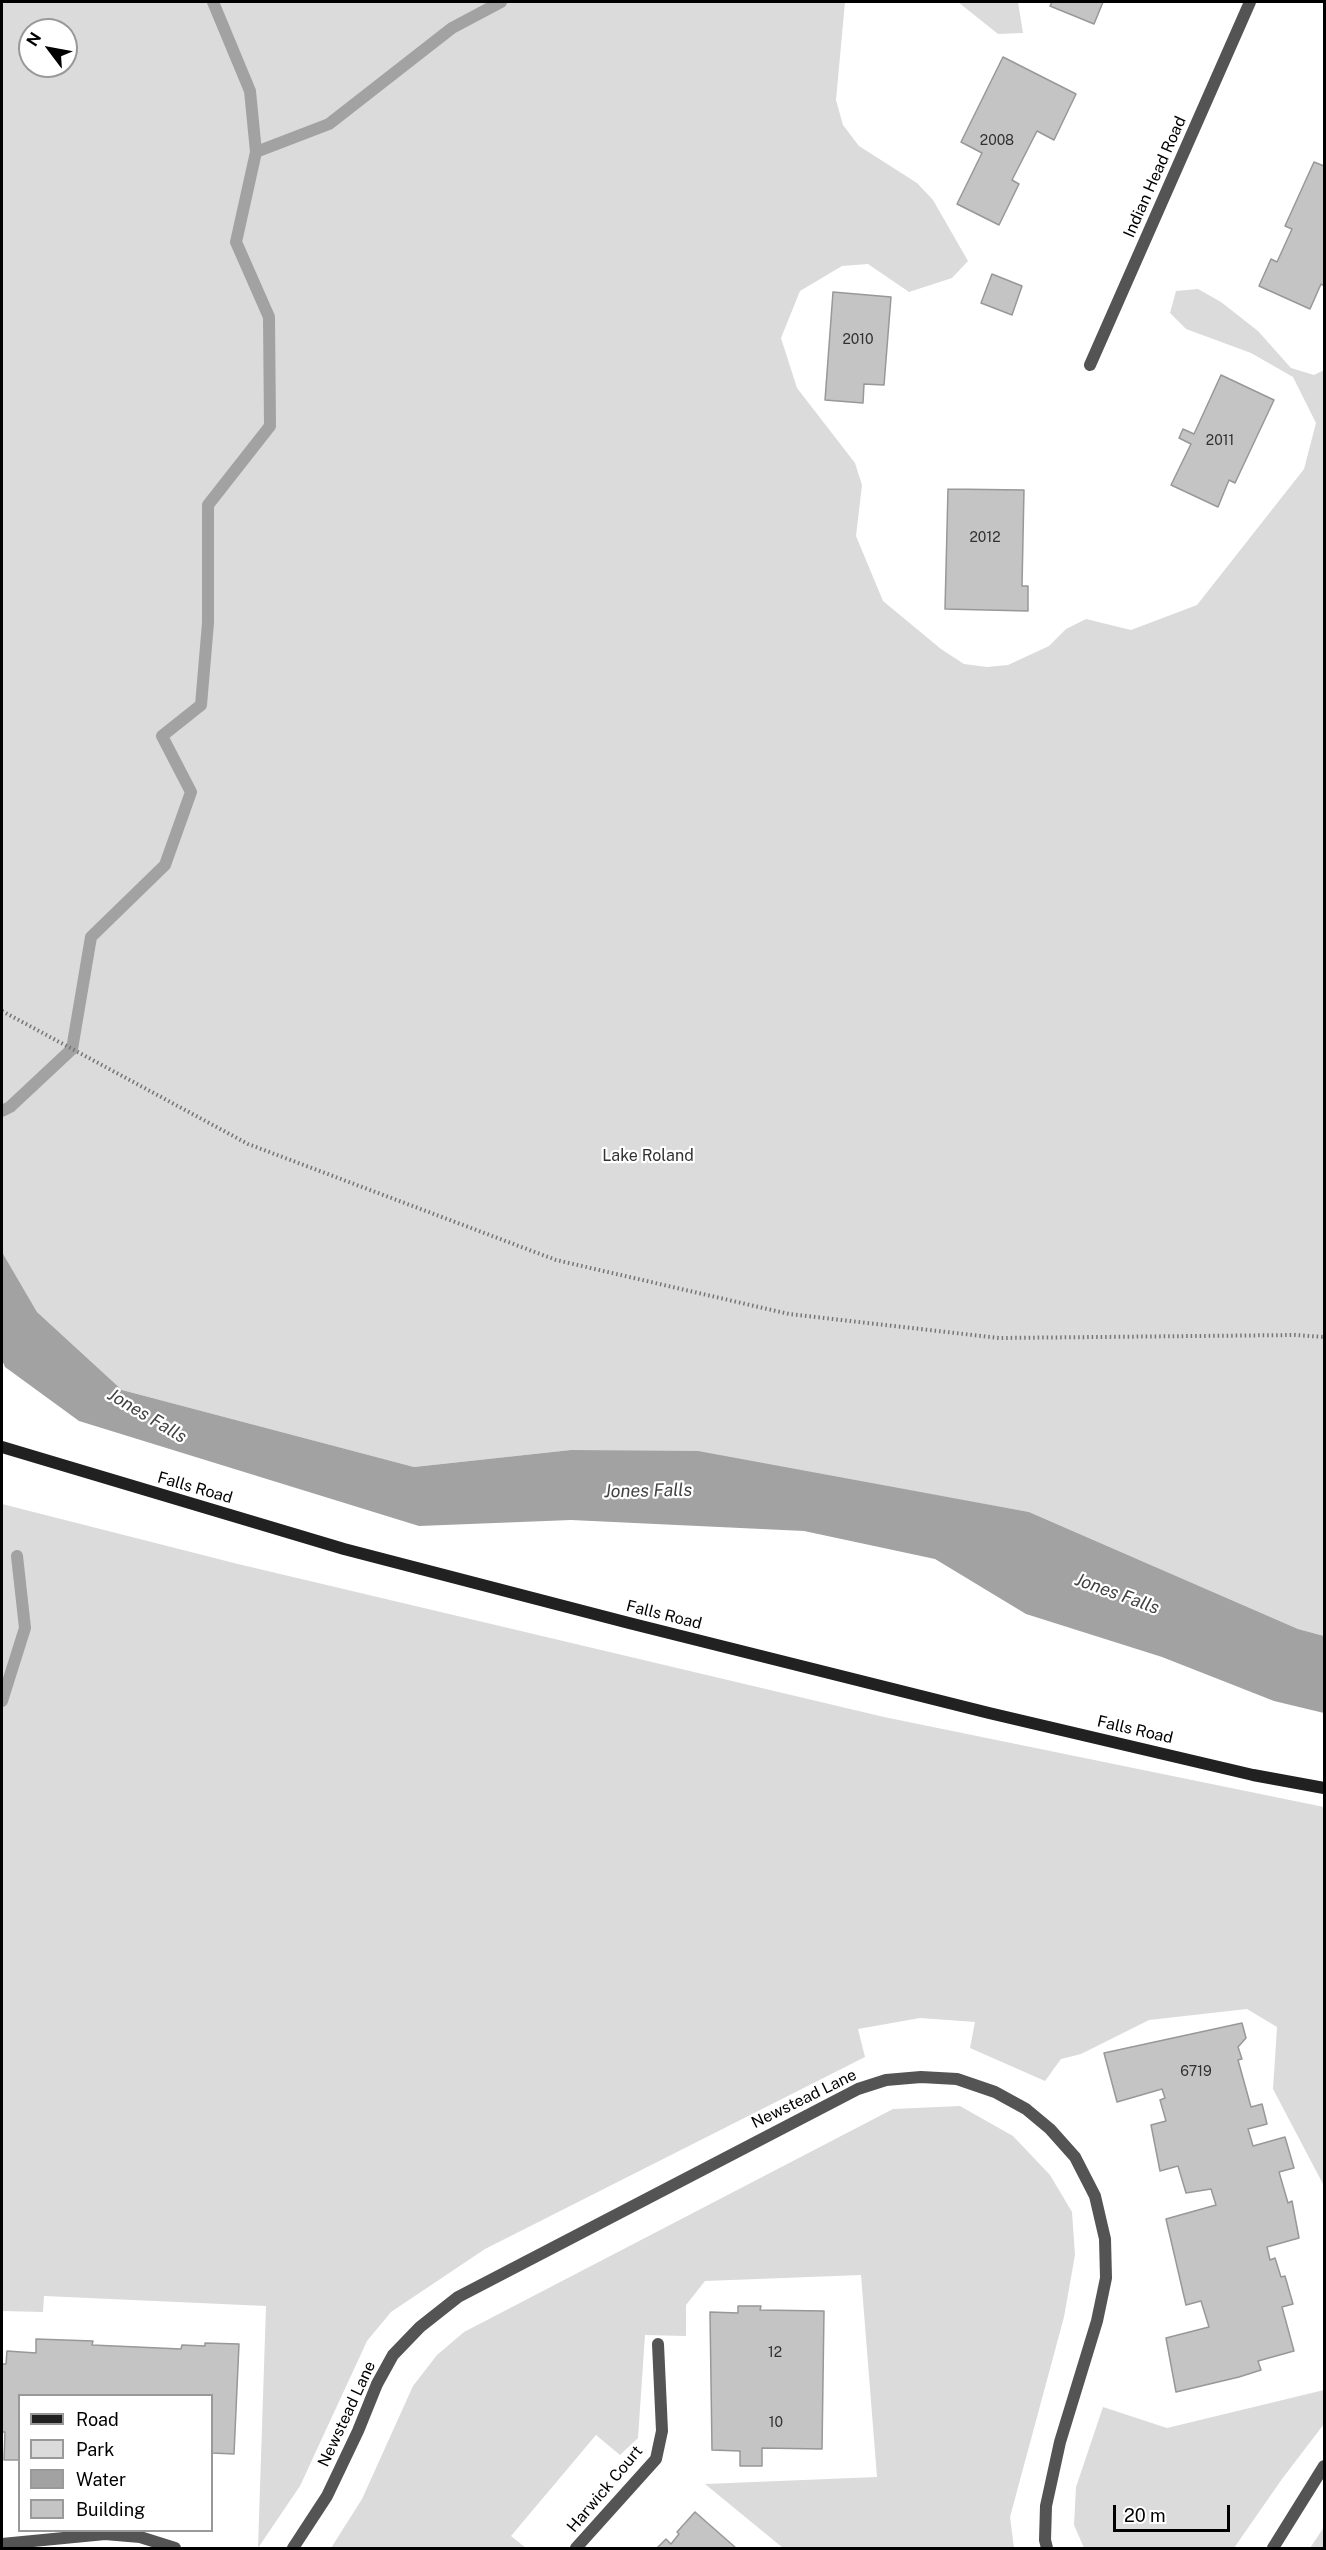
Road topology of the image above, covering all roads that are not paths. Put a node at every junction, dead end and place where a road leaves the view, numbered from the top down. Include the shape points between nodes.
1 (1250, 2) edge
2 (1090, 365) dead end
3 (2, 1448) edge
4 (1324, 1788) edge
5 (658, 2344) dead end
6 (1324, 2466) edge
7 (2, 2544) edge
8 (175, 2548) edge
9 (293, 2548) edge
10 (576, 2548) edge
11 (1047, 2548) edge
12 (1273, 2548) edge

1 - 2 street, Indian Head Road
3 - 4 main road, Falls Road via 344,1549 617,1620 1115,1743
5 - 10 street, Harwick Court via 662,2431 656,2459
6 - 12 street
7 - 8 street via 105,2534 141,2537
9 - 11 street, Newstead Lane via 327,2496 393,2355 458,2297 858,2089 886,2080 921,2077 957,2079 995,2092 1026,2109 1075,2157 1095,2196 1105,2239 1106,2278 1046,2506

